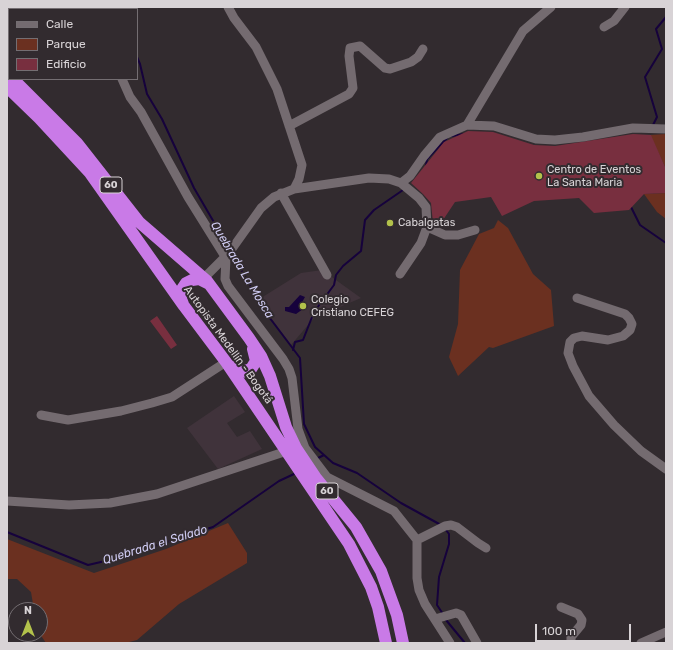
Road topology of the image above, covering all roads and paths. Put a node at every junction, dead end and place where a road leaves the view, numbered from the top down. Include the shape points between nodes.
1 (228, 7) edge
2 (551, 7) edge
3 (625, 7) edge
4 (604, 27) dead end
5 (423, 49) dead end
6 (14, 80) edge
7 (122, 80) edge
8 (7, 87) edge
9 (467, 125) junction
10 (289, 126) junction
11 (666, 128) edge
12 (404, 185) junction
13 (294, 189) junction
14 (281, 193) junction
15 (427, 227) junction
16 (475, 230) dead end
17 (230, 253) junction
18 (400, 274) dead end
19 (328, 275) dead end
20 (208, 282) junction
21 (577, 298) dead end
22 (184, 306) junction
23 (248, 338) junction
24 (226, 362) junction
25 (41, 415) dead end
26 (287, 451) junction
27 (666, 469) edge
28 (7, 501) edge
29 (417, 540) junction
30 (486, 548) dead end
31 (561, 607) dead end
32 (442, 617) junction
33 (666, 632) edge
34 (386, 643) edge
35 (403, 643) edge
36 (450, 643) edge
37 (477, 643) edge
38 (570, 643) edge
39 (641, 643) edge

1 - 10 street via 269,71
2 - 9 street via 524,30
3 - 4 street
5 - 10 street via 411,62 385,68 360,46 350,48 353,88 349,94
6 - 20 highway, Autopista Medellín - Bogotá / 60 via 77,143 139,222
7 - 17 street via 188,197
8 - 22 highway, Autopista Medellín - Bogotá / 60 via 90,173
9 - 11 street via 494,126 536,139 555,140 633,128
9 - 12 street via 440,137
10 - 13 street via 302,165
12 - 13 street via 375,177
12 - 15 street via 426,207
13 - 14 street
14 - 17 street via 261,208
14 - 19 street
15 - 16 street via 446,235 458,235
15 - 18 street via 421,243
17 - 20 street
17 - 29 street via 225,279 289,369 298,430 309,454 327,477 394,511
20 - 22 highway via 192,280 186,283 180,296
20 - 23 highway, Autopista Medellín - Bogotá / 60
21 - 27 street via 625,314 629,318 632,324 630,330 623,336 608,340 582,336 574,338 570,342 568,353 594,402 641,451
22 - 24 highway, Autopista Medellín - Bogotá / 60
23 - 24 highway via 256,356 253,367 242,372
23 - 35 highway, Autopista Medellín - Bogotá / 60 via 261,356 270,376 286,427 296,448 316,478 356,527 381,571 397,615
24 - 25 street via 172,397 152,403 68,420
24 - 26 highway, Autopista Medellín - Bogotá / 60
26 - 28 street via 157,494 110,503 69,505
26 - 34 highway, Autopista Medellín - Bogotá / 60 via 362,567 378,607
29 - 30 street via 446,526 457,527
29 - 32 street via 419,590 425,604
31 - 38 street via 578,614 582,620
32 - 36 street
32 - 37 street via 456,613 461,615
33 - 39 street

